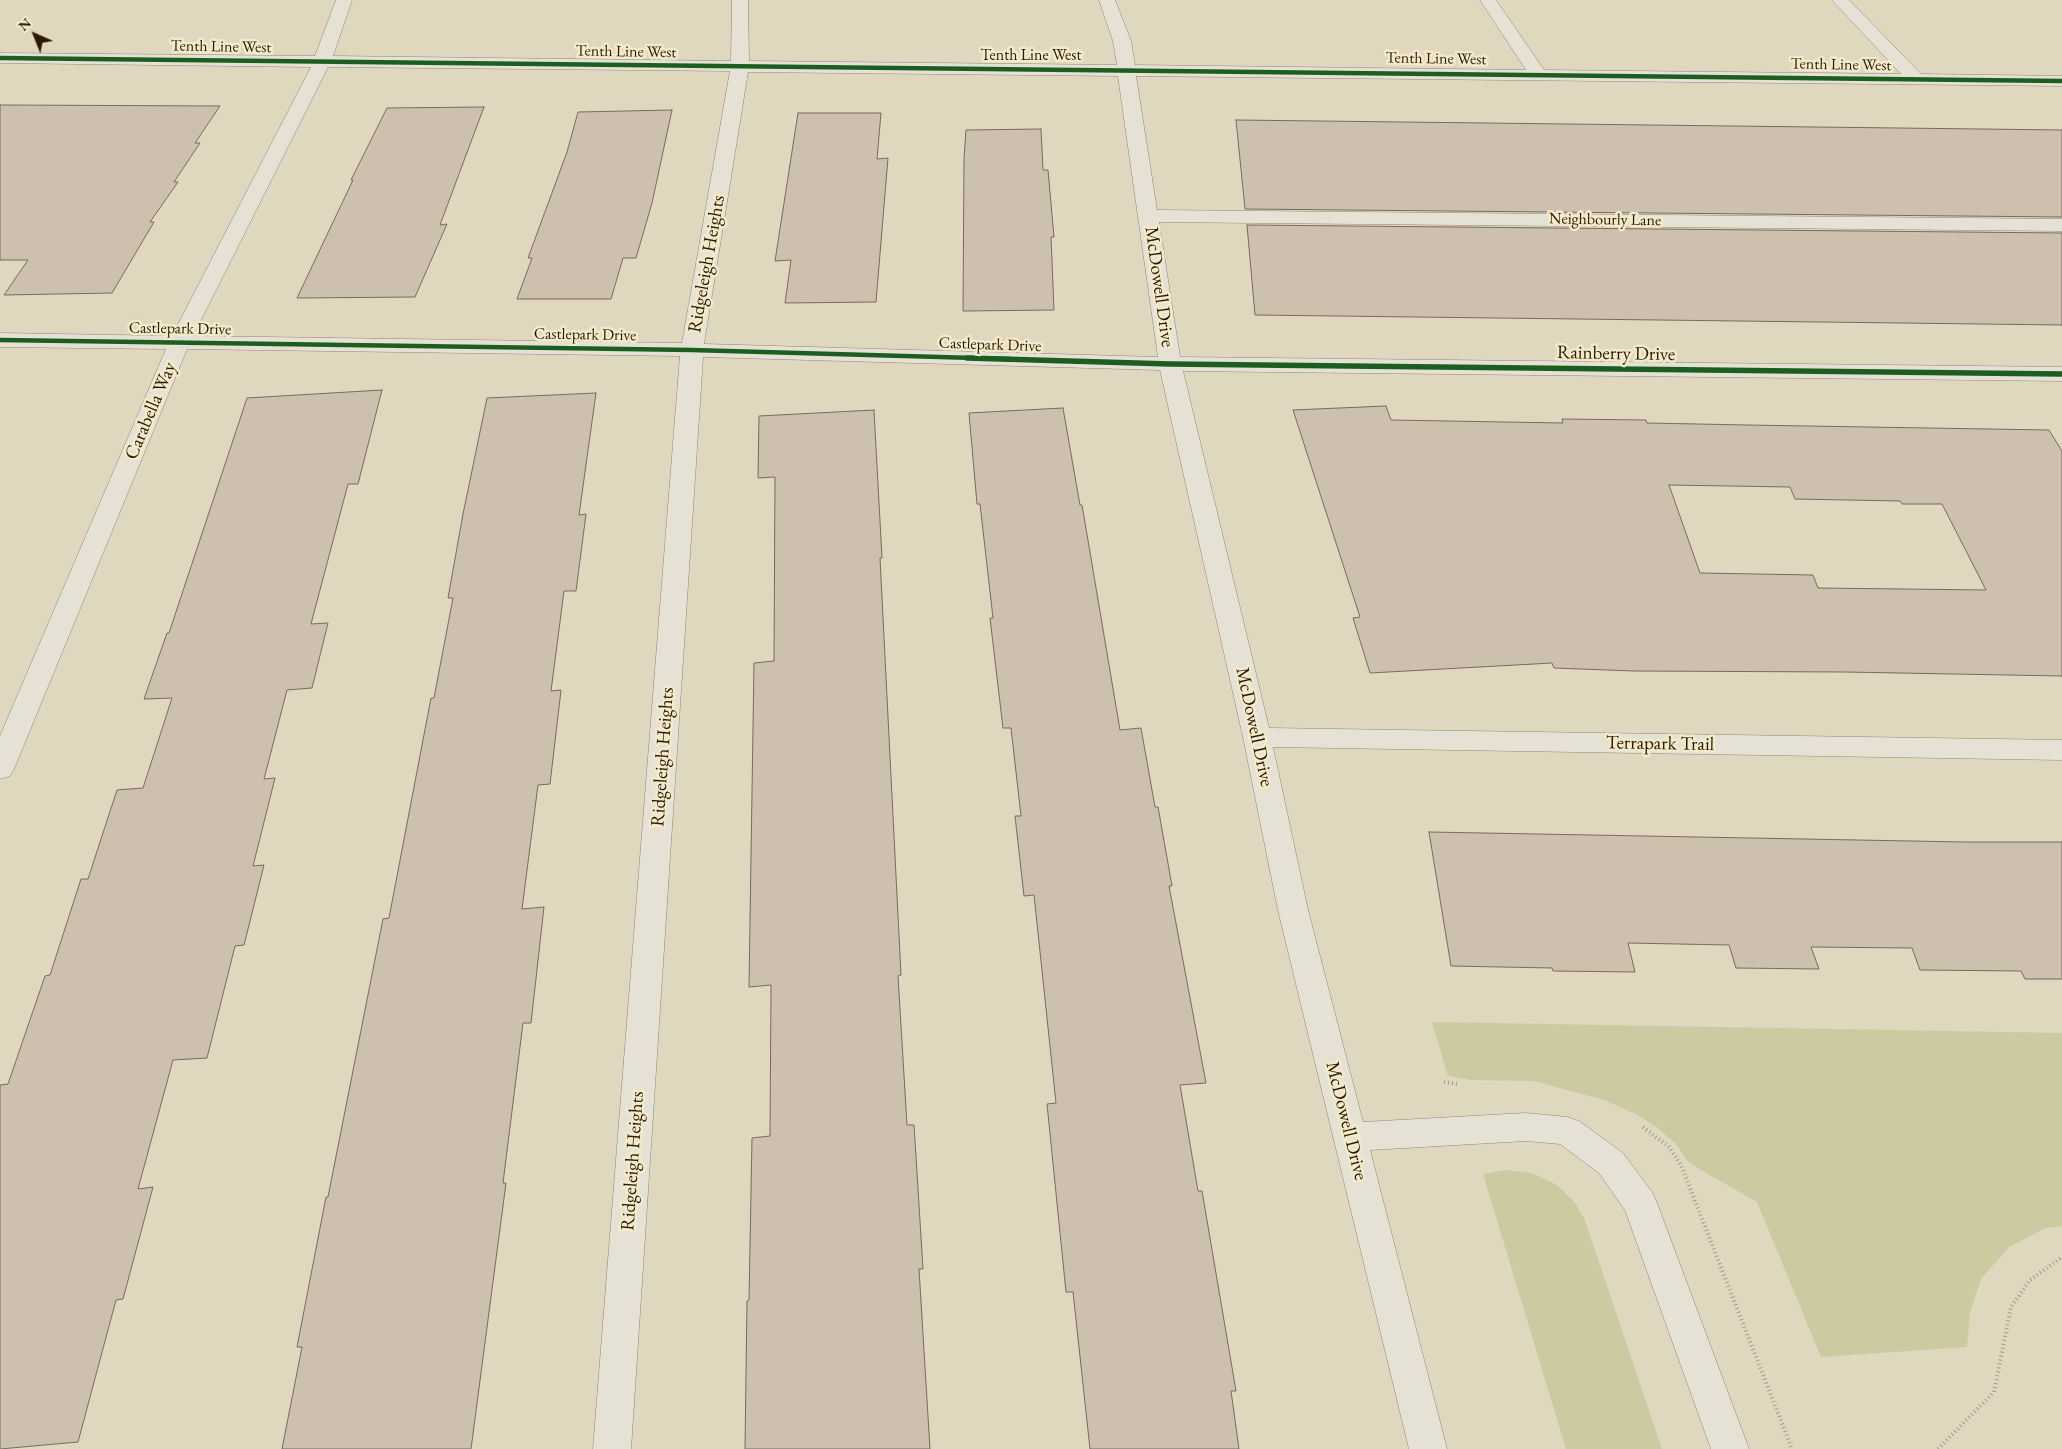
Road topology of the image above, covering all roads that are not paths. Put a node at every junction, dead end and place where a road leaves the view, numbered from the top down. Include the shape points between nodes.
1 (344, 0) edge
2 (740, 0) edge
3 (1107, 0) edge
4 (1488, 0) edge
5 (1840, 0) edge
6 (0, 58) edge
7 (322, 62) junction
8 (740, 68) junction
9 (1126, 70) junction
10 (1538, 74) junction
11 (1917, 80) junction
12 (2062, 81) edge
13 (1148, 216) junction
14 (2062, 225) edge
15 (0, 340) edge
16 (179, 343) junction
17 (692, 350) junction
18 (1170, 364) junction
19 (2062, 374) edge
20 (1257, 737) junction
21 (2062, 750) edge
22 (0, 769) edge
23 (1350, 1137) junction
24 (612, 1449) edge
25 (1428, 1449) edge
26 (1730, 1449) edge

1 - 7 street, Carabella Way
2 - 8 street, Ridgeleigh Heights
3 - 9 street, McDowell Drive via 1122,41
4 - 10 street
5 - 11 street
6 - 7 street, Tenth Line West
7 - 8 street, Tenth Line West
7 - 16 street, Carabella Way
8 - 9 street, Tenth Line West
8 - 17 street, Ridgeleigh Heights
9 - 10 street, Tenth Line West
9 - 13 street, McDowell Drive
10 - 11 street, Tenth Line West
11 - 12 street, Tenth Line West
13 - 14 street, Neighbourly Lane
13 - 18 street, McDowell Drive
15 - 16 street, Castlepark Drive
16 - 17 street, Castlepark Drive
16 - 22 street, Carabella Way
17 - 18 street, Castlepark Drive
17 - 24 street, Ridgeleigh Heights
18 - 19 street, Rainberry Drive
18 - 20 street, McDowell Drive
20 - 21 street, Terrapark Trail
20 - 23 street, McDowell Drive via 1293,910
23 - 25 street, McDowell Drive
23 - 26 street via 1526,1127 1567,1131 1611,1164 1640,1203

